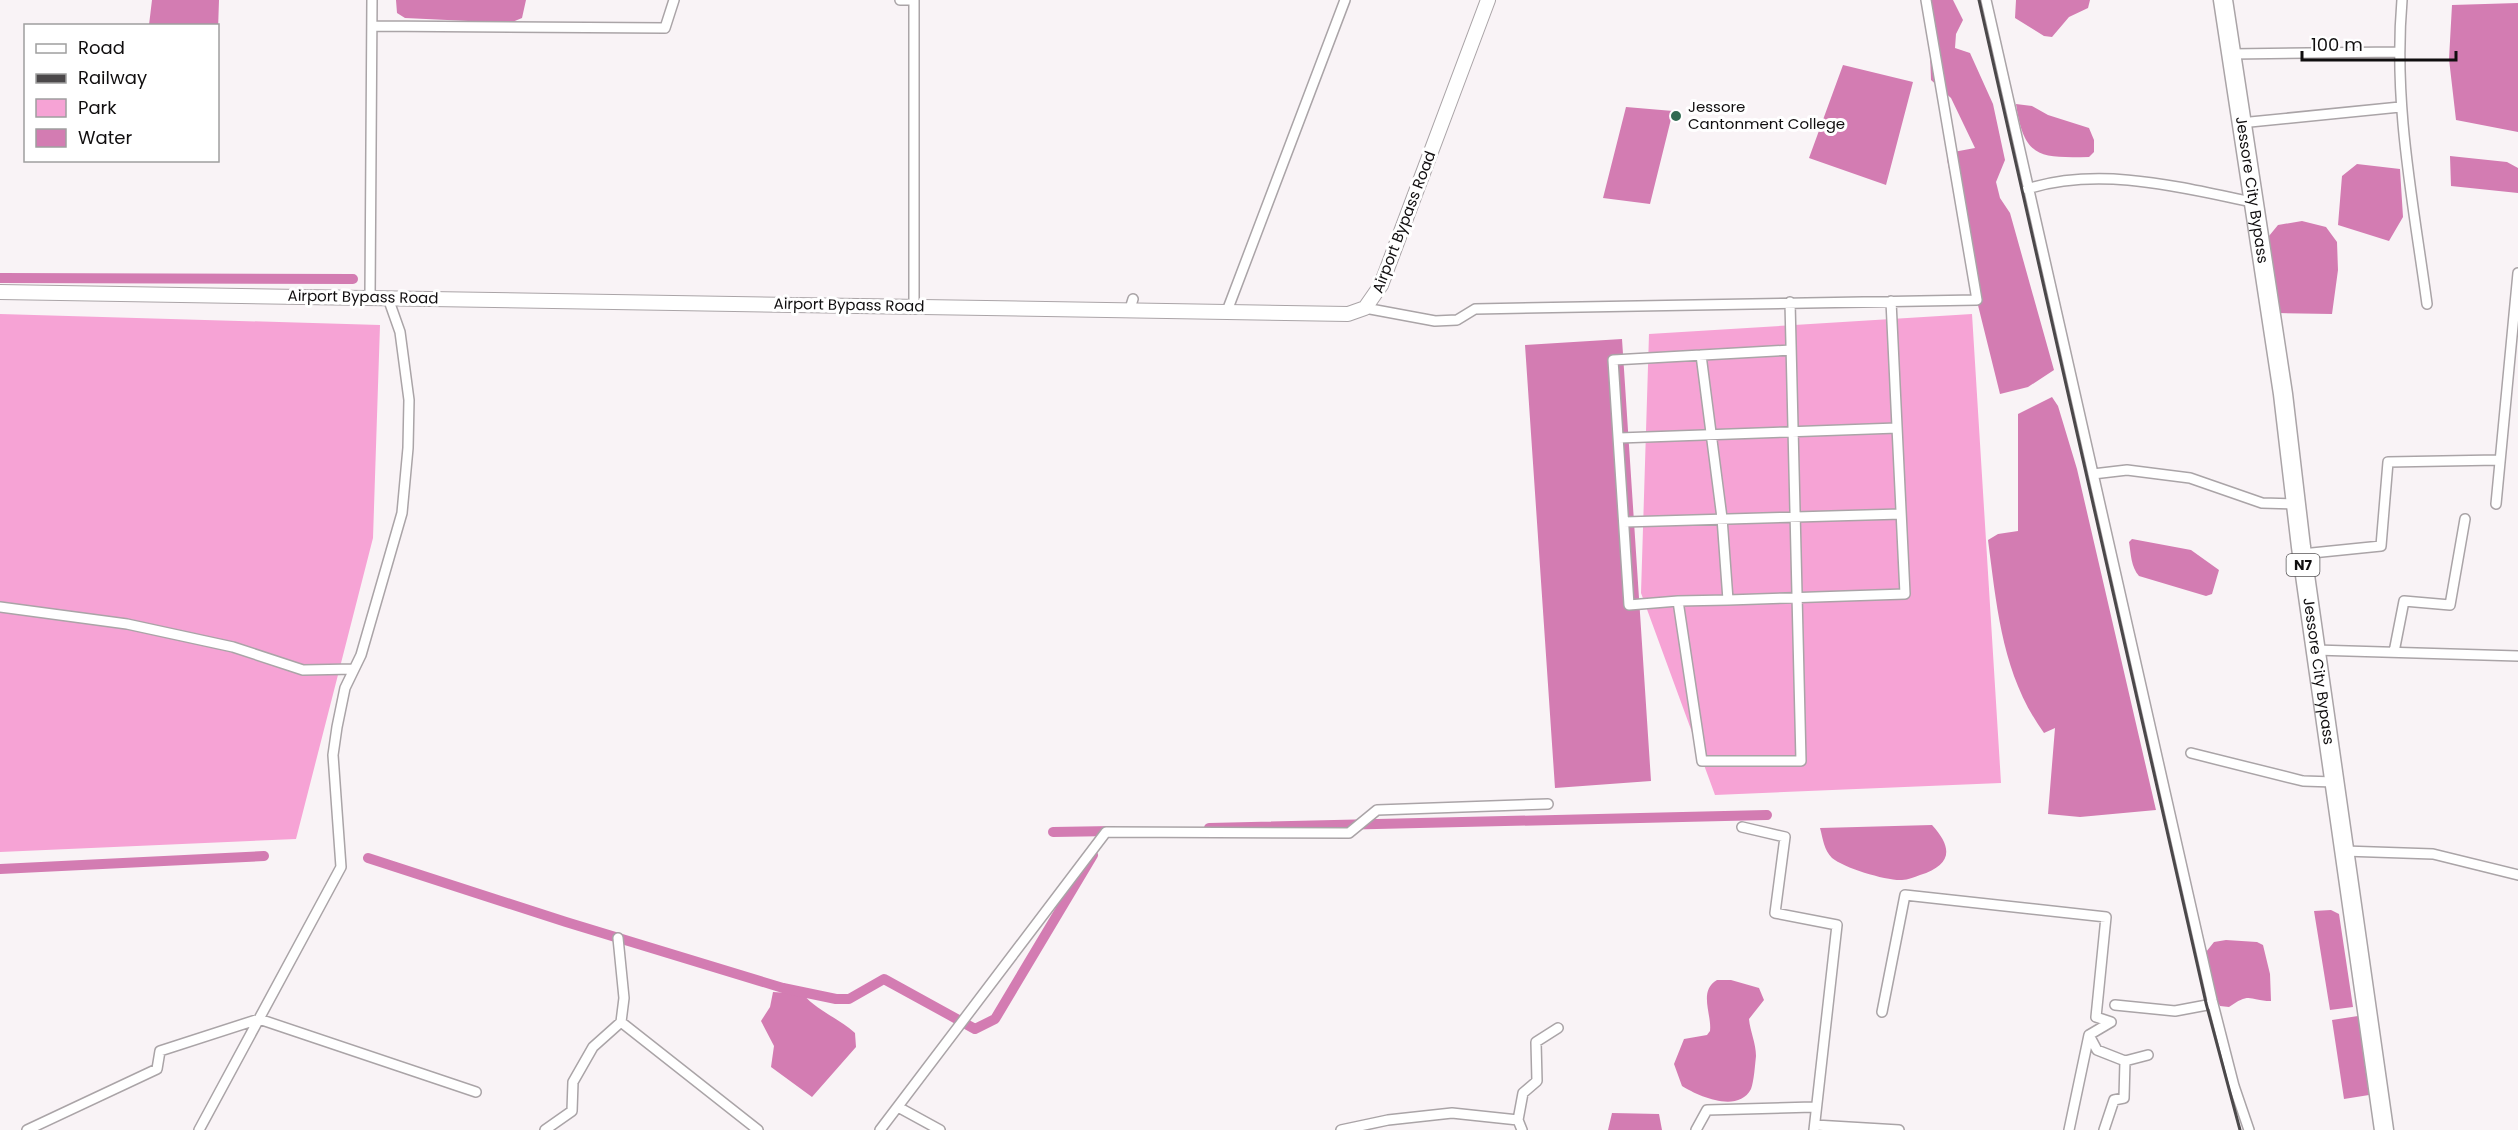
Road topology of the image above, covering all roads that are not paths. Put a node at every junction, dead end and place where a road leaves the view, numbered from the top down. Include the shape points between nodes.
1 (372, 0) edge
2 (674, 0) edge
3 (900, 0) edge
4 (914, 0) edge
5 (1345, 0) edge
6 (1488, 0) edge
7 (1926, 0) edge
8 (1986, 0) edge
9 (2223, 0) edge
10 (2402, 0) edge
11 (372, 26) junction
12 (2398, 52) junction
13 (2232, 54) junction
14 (2400, 107) junction
15 (2240, 123) junction
16 (2027, 189) junction
17 (2252, 202) junction
18 (2518, 273) edge
19 (0, 292) edge
20 (370, 297) junction
21 (388, 298) junction
22 (1891, 301) junction
23 (1790, 302) junction
24 (2427, 304) dead end
25 (914, 306) junction
26 (1365, 308) junction
27 (1227, 311) junction
28 (1791, 350) junction
29 (1701, 355) junction
30 (1897, 428) junction
31 (1793, 432) junction
32 (1711, 435) junction
33 (1618, 438) junction
34 (2498, 460) junction
35 (2093, 474) junction
36 (2295, 504) junction
37 (2496, 504) dead end
38 (1901, 514) junction
39 (1722, 518) junction
40 (1795, 518) junction
41 (2465, 519) dead end
42 (1624, 522) junction
43 (2302, 554) junction
44 (1797, 598) junction
45 (1728, 600) junction
46 (1678, 601) junction
47 (0, 607) edge
48 (2315, 650) junction
49 (2394, 652) junction
50 (2518, 656) edge
51 (354, 669) junction
52 (2192, 753) dead end
53 (2334, 782) junction
54 (1548, 804) dead end
55 (1742, 827) dead end
56 (2344, 851) junction
57 (2518, 875) edge
58 (618, 938) dead end
59 (2115, 1005) dead end
60 (2206, 1005) dead end
61 (1882, 1012) dead end
62 (259, 1018) junction
63 (621, 1022) junction
64 (1558, 1028) dead end
65 (2089, 1035) junction
66 (2148, 1055) dead end
67 (2125, 1061) junction
68 (476, 1092) dead end
69 (898, 1107) junction
70 (1813, 1107) dead end
71 (1518, 1120) junction
72 (749, 1123) junction
73 (1814, 1128) edge
74 (27, 1130) edge
75 (199, 1130) edge
76 (545, 1130) edge
77 (740, 1130) edge
78 (758, 1130) edge
79 (880, 1130) edge
80 (940, 1130) edge
81 (1341, 1130) edge
82 (1522, 1130) edge
83 (1696, 1130) edge
84 (1899, 1130) edge
85 (2069, 1130) edge
86 (2104, 1130) edge
87 (2249, 1130) edge
88 (2384, 1130) edge

1 - 11 street
2 - 11 street via 665,28
3 - 4 street
4 - 25 street
5 - 27 street
6 - 26 street, Airport Bypass Road via 1381,285
7 - 22 street via 1977,300
8 - 16 street
9 - 13 highway, Jessore City Bypass / N7
10 - 12 street
11 - 20 street
12 - 13 street
12 - 14 street
13 - 15 highway, Jessore City Bypass / N7
14 - 15 street
14 - 24 street
15 - 17 highway, Jessore City Bypass / N7
16 - 17 street via 2106,178
16 - 35 street
17 - 36 highway, Jessore City Bypass / N7 via 2283,394
18 - 34 street
19 - 20 street, Airport Bypass Road
20 - 21 street, Airport Bypass Road
21 - 25 street, Airport Bypass Road
21 - 51 street via 400,332 409,400 407,459 402,513 379,601
22 - 23 street
22 - 30 street
23 - 26 street via 1475,309 1457,320 1435,321
23 - 28 street
25 - 27 street, Airport Bypass Road via 1131,305
26 - 27 street, Airport Bypass Road via 1348,314
28 - 29 street
28 - 31 street
29 - 32 street
29 - 33 street via 1613,360
30 - 31 street
30 - 38 street
31 - 32 street
31 - 40 street
32 - 33 street
32 - 39 street
33 - 42 street
34 - 37 street
34 - 43 street via 2388,462 2381,546
35 - 36 street via 2127,470 2190,478 2262,503
35 - 87 street via 2212,1000
36 - 43 highway, Jessore City Bypass / N7
38 - 40 street
38 - 44 street via 1905,594
39 - 40 street
39 - 42 street
39 - 45 street
40 - 44 street
41 - 49 street via 2450,605 2404,601
42 - 46 street via 1629,604
43 - 48 highway, Jessore City Bypass / N7
44 - 45 street
44 - 46 street via 1801,761 1702,761
45 - 46 street
47 - 51 street via 127,624 233,647 303,670
48 - 49 street
48 - 53 highway, Jessore City Bypass / N7
49 - 50 street
51 - 62 street via 345,688 333,755 341,867
52 - 53 street via 2303,781
53 - 56 highway, Jessore City Bypass / N7
54 - 69 street via 1377,810 1349,833 1106,831
55 - 73 street via 1785,837 1775,913 1837,925
56 - 57 street via 2433,854
56 - 88 highway, Jessore City Bypass / N7
58 - 63 street via 624,998
59 - 60 street via 2175,1011
61 - 65 street via 1905,895 2106,917 2096,1017 2110,1022
62 - 68 street
62 - 74 street via 160,1051 157,1069
62 - 75 street
63 - 72 street
63 - 76 street via 593,1047 573,1082 572,1112
64 - 71 street via 1536,1042 1537,1081 1523,1093
65 - 67 street via 2097,1050
65 - 85 street
66 - 67 street
67 - 86 street via 2124,1098 2114,1100
69 - 79 street
69 - 80 street
70 - 83 street via 1707,1110
71 - 81 street via 1452,1113
71 - 82 street
72 - 77 street
72 - 78 street
73 - 84 street

